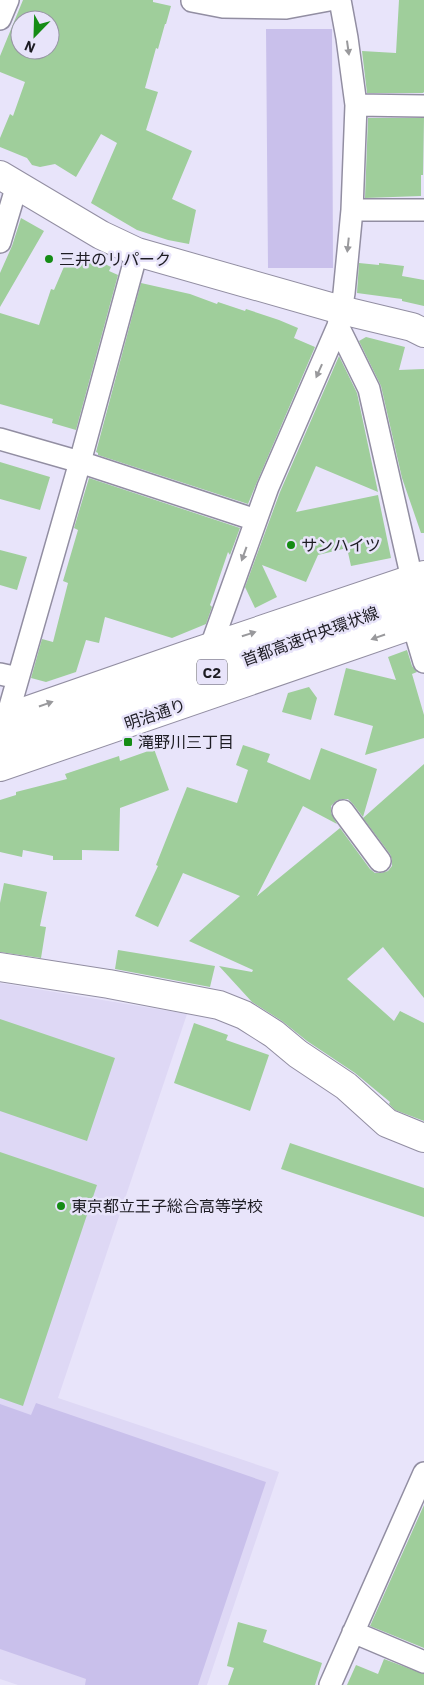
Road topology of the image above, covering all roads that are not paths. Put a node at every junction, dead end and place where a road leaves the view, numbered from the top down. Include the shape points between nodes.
1 (8, 0) edge
2 (329, 0) edge
3 (340, 0) edge
4 (192, 1) edge
5 (0, 19) edge
6 (356, 105) junction
7 (424, 106) edge
8 (8, 180) edge
9 (352, 210) junction
10 (424, 210) edge
11 (0, 242) edge
12 (137, 252) junction
13 (340, 318) junction
14 (424, 333) edge
15 (0, 439) edge
16 (80, 462) junction
17 (256, 520) junction
18 (420, 585) edge
19 (420, 617) edge
20 (211, 646) junction
21 (424, 662) edge
22 (9, 676) edge
23 (4, 719) edge
24 (0, 747) edge
25 (0, 752) edge
26 (0, 767) edge
27 (343, 811) dead end
28 (380, 861) dead end
29 (0, 967) edge
30 (424, 1138) edge
31 (424, 1473) edge
32 (353, 1632) junction
33 (424, 1662) edge
34 (330, 1685) edge

1 - 5 street
2 - 4 street via 286,8 223,7
3 -> 6 street
6 - 7 street
6 - 9 street
8 - 11 street
8 - 12 main road via 101,235
9 - 10 street
9 -> 13 street
12 - 13 main road
12 - 16 street
13 - 14 main road via 412,327
13 -> 17 street
13 - 18 street via 369,389
15 - 16 street
16 - 17 street
16 - 22 street
17 -> 20 street
20 -> 18 main road
18 - 24 main road, 首都高速中央環状線 / C2 via 380,611
19 - 21 street
19 - 25 main road, 首都高速中央環状線 / C2 via 381,616
19 -> 26 main road, 明治通り
23 -> 20 main road
22 - 23 street
27 - 28 street
29 - 30 main road via 219,1005 244,1015 346,1086 387,1123
31 - 32 street
32 - 33 street
32 - 34 street

